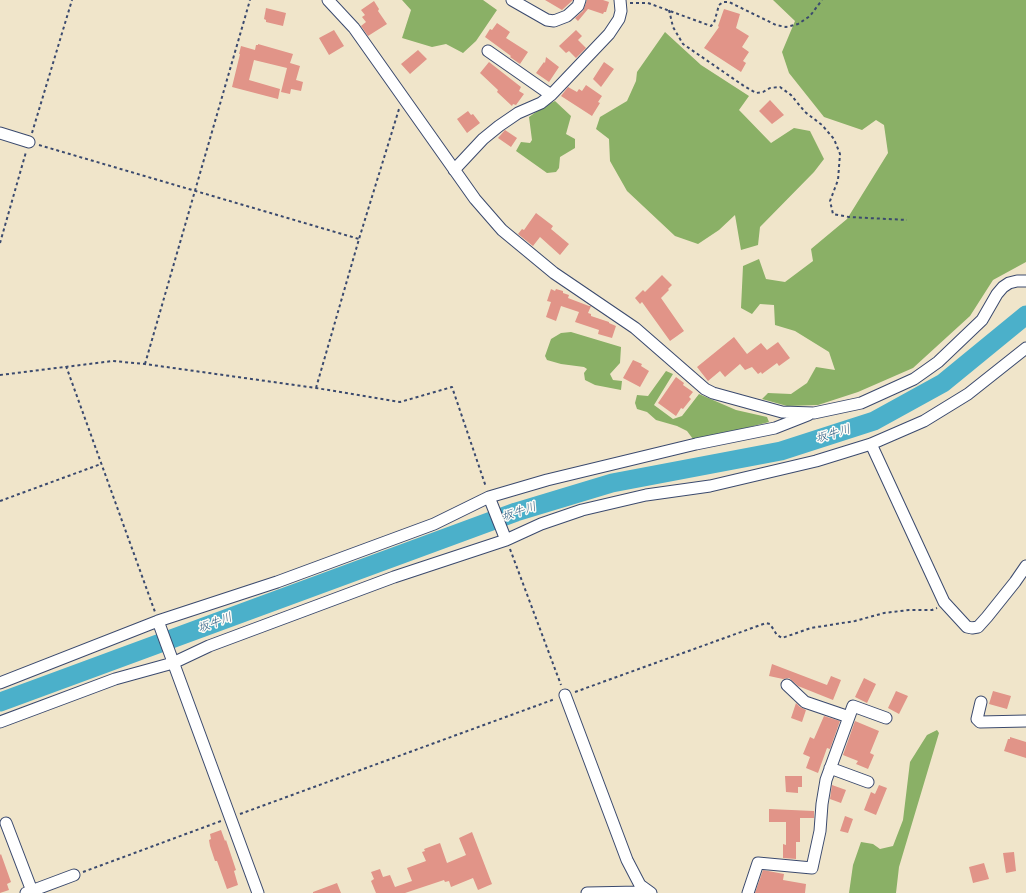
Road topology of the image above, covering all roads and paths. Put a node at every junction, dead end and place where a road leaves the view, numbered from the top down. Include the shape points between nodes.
1 (72, 0) edge
2 (250, 0) edge
3 (328, 0) edge
4 (512, 0) edge
5 (580, 0) edge
6 (822, 0) edge
7 (620, 2) edge
8 (670, 10) junction
9 (488, 51) dead end
10 (551, 95) junction
11 (402, 97) junction
12 (0, 134) edge
13 (29, 142) junction
14 (454, 170) junction
15 (194, 190) junction
16 (907, 220) dead end
17 (359, 239) junction
18 (0, 243) edge
19 (1026, 281) edge
20 (1026, 348) edge
21 (145, 364) junction
22 (66, 366) junction
23 (0, 374) edge
24 (316, 388) junction
25 (814, 413) junction
26 (872, 444) junction
27 (101, 464) junction
28 (0, 501) edge
29 (491, 502) junction
30 (504, 536) junction
31 (1026, 566) edge
32 (946, 605) junction
33 (158, 621) junction
34 (173, 663) junction
35 (0, 683) edge
36 (787, 685) dead end
37 (565, 695) junction
38 (981, 702) dead end
39 (849, 717) junction
40 (886, 718) dead end
41 (1026, 721) edge
42 (0, 722) edge
43 (830, 768) junction
44 (868, 782) dead end
45 (230, 818) junction
46 (6, 823) dead end
47 (74, 875) joint
48 (29, 892) edge
49 (648, 892) edge
50 (258, 893) edge
51 (587, 893) edge
52 (748, 893) edge

1 - 13 path
2 - 15 path
3 - 11 street via 354,28
4 - 5 street via 554,22 567,16 578,6
6 - 8 path via 810,16 798,24 786,27 776,25 729,2 720,5 711,26
7 - 8 path via 648,3
7 - 10 street via 619,19 609,34
8 - 16 path via 673,27 683,44 756,93 780,86 834,139 840,154 838,180 830,202 833,214
9 - 10 street
10 - 14 street via 499,126
11 - 14 street
11 - 17 path
12 - 13 street
13 - 15 path
13 - 18 path
14 - 25 street via 506,234 554,273 636,328 706,389 782,412
15 - 17 path
15 - 21 path
17 - 24 path
19 - 25 street via 1009,282 1003,287 982,320 938,362 914,378 861,403
20 - 26 street via 956,402 924,421
21 - 22 path via 112,361
21 - 24 path
22 - 23 path
22 - 27 path
24 - 29 path via 400,402 452,388
25 - 29 street via 775,428 547,480
26 - 30 street via 816,461 710,486 646,495 582,510
26 - 32 street
27 - 28 path
27 - 33 path
29 - 30 street
29 - 33 street via 322,566
30 - 34 street via 208,646
30 - 37 path
31 - 32 street via 1016,582 978,627 967,627
32 - 37 path via 932,610 884,613 811,628 782,638 766,622
33 - 34 street
33 - 35 street
34 - 42 street via 115,679
34 - 45 street
36 - 39 street via 805,702
37 - 45 path
37 - 49 street via 627,860 640,885
38 - 41 street via 977,719 980,722
39 - 40 street via 853,706
39 - 43 street
43 - 44 street
43 - 52 street via 812,868 758,863
45 - 47 path
45 - 50 street
46 - 48 street
47 - 48 street
49 - 51 street

